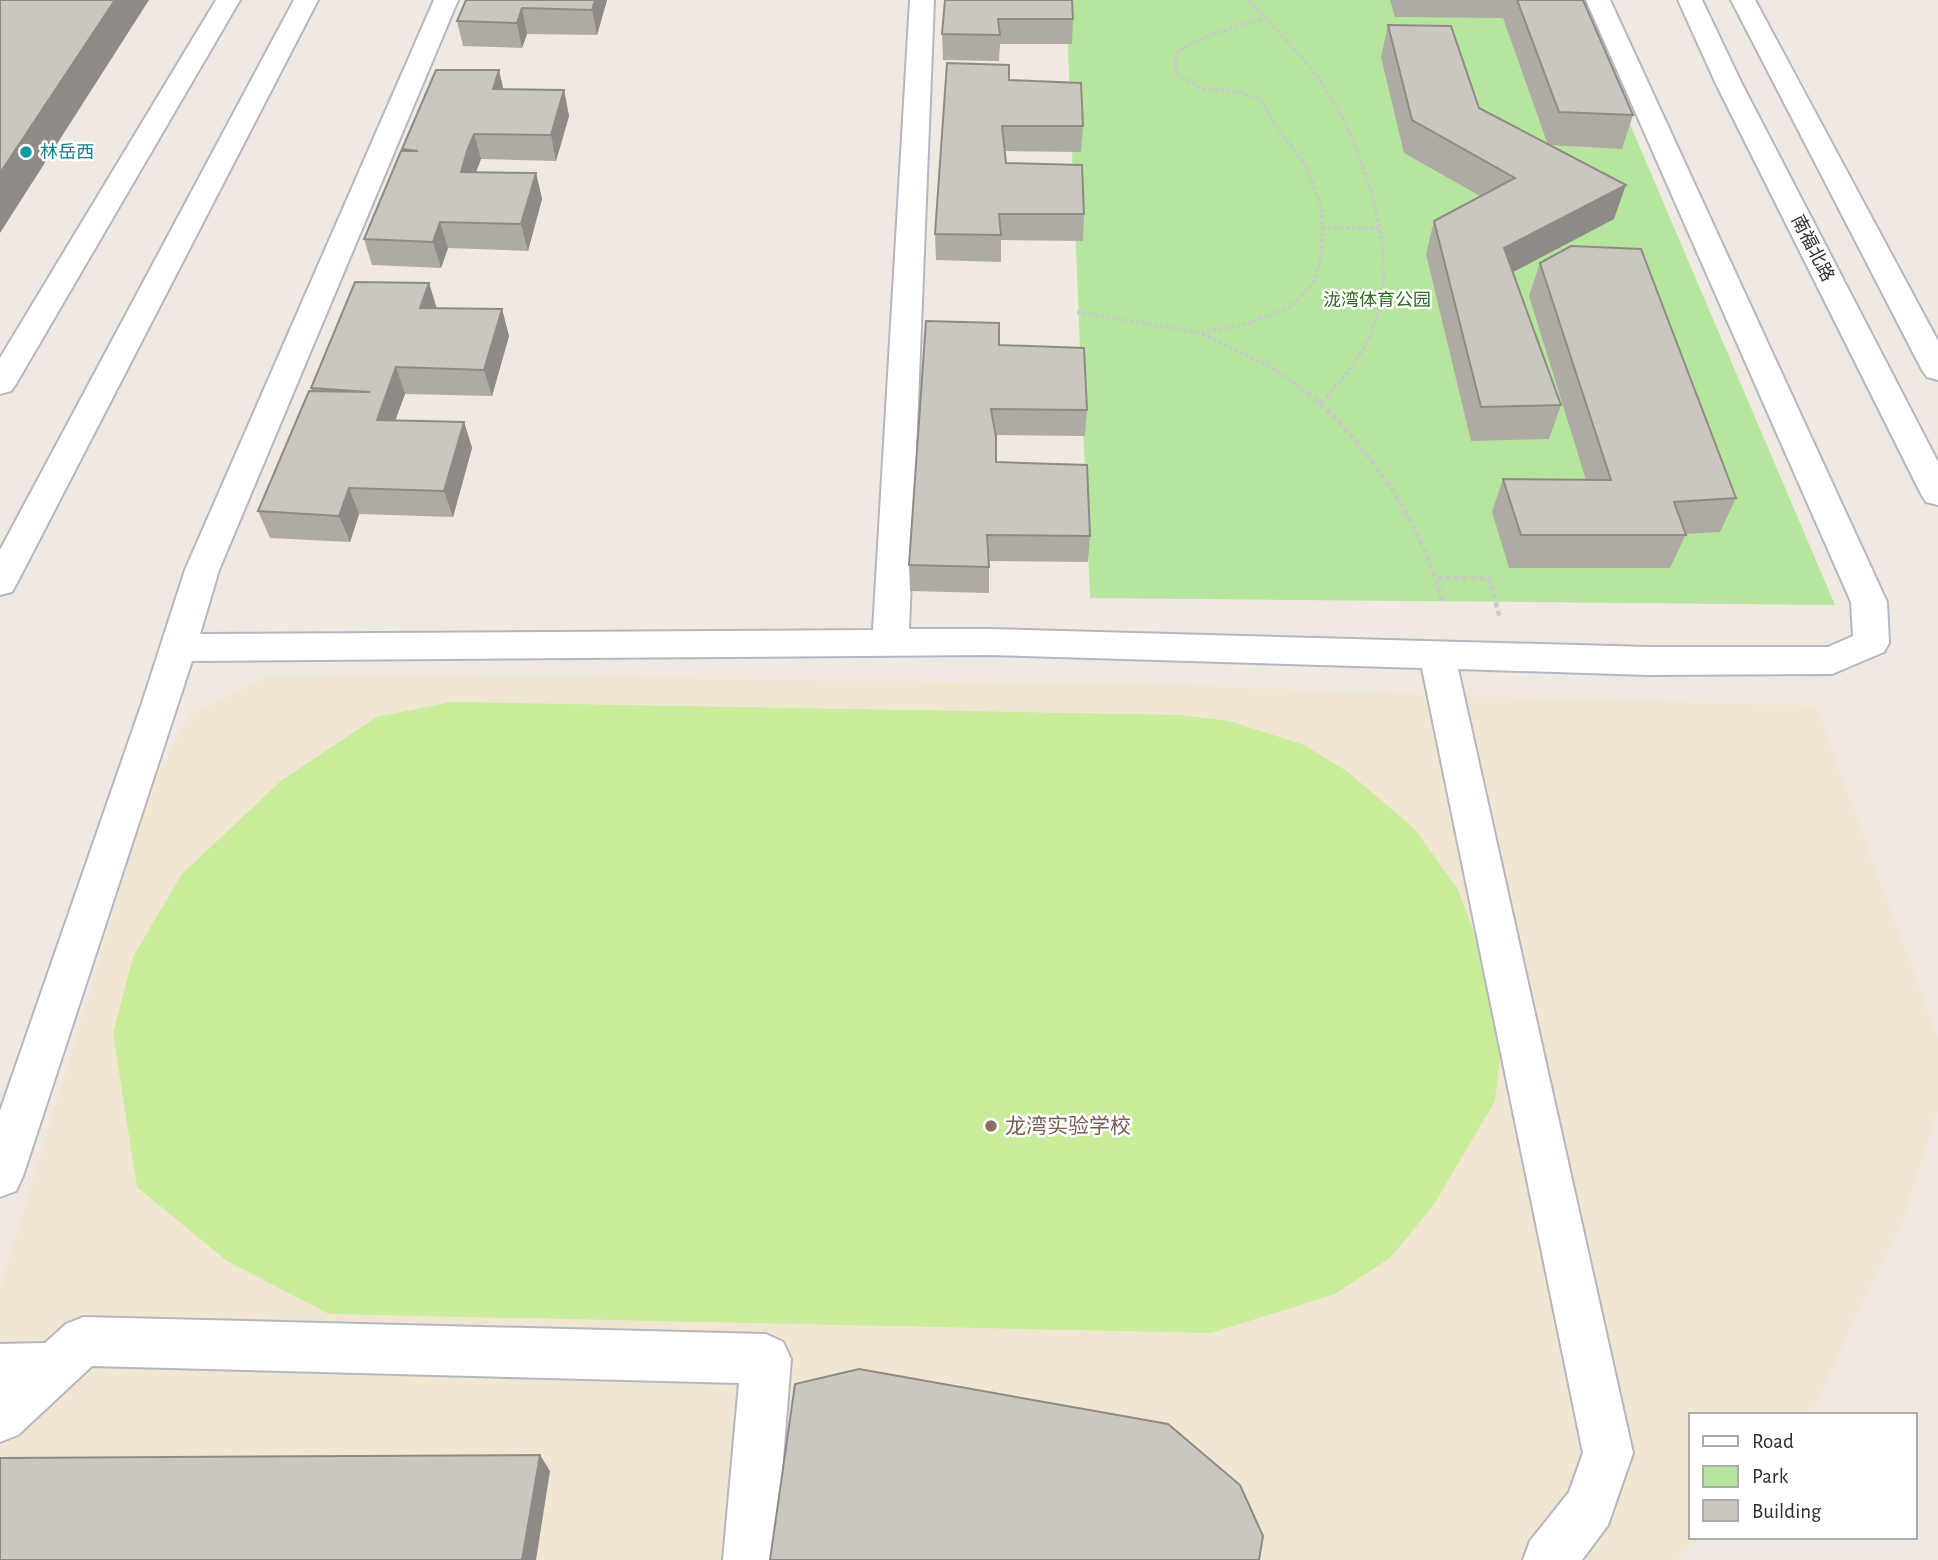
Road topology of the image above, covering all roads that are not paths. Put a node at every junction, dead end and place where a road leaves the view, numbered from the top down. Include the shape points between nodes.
1 (228, 0) edge
2 (306, 0) edge
3 (446, 0) edge
4 (922, 0) edge
5 (1598, 0) edge
6 (1690, 0) edge
7 (1743, 0) edge
8 (1938, 370) edge
9 (0, 384) edge
10 (1938, 494) edge
11 (0, 583) edge
12 (890, 642) junction
13 (178, 648) junction
14 (1437, 655) junction
15 (0, 1176) edge
16 (55, 1367) junction
17 (0, 1369) edge
18 (0, 1418) edge
19 (749, 1560) edge
20 (1549, 1560) edge

1 - 9 street
2 - 11 street
3 - 13 street via 202,570
4 - 12 street
5 - 14 street via 1869,602 1871,643 1832,660 1648,662
6 - 10 street, 南福北路
7 - 8 street
12 - 13 street
12 - 14 street
13 - 15 street
14 - 20 street via 1608,1453 1590,1507
16 - 17 street
16 - 18 street
16 - 19 street via 83,1341 766,1359

